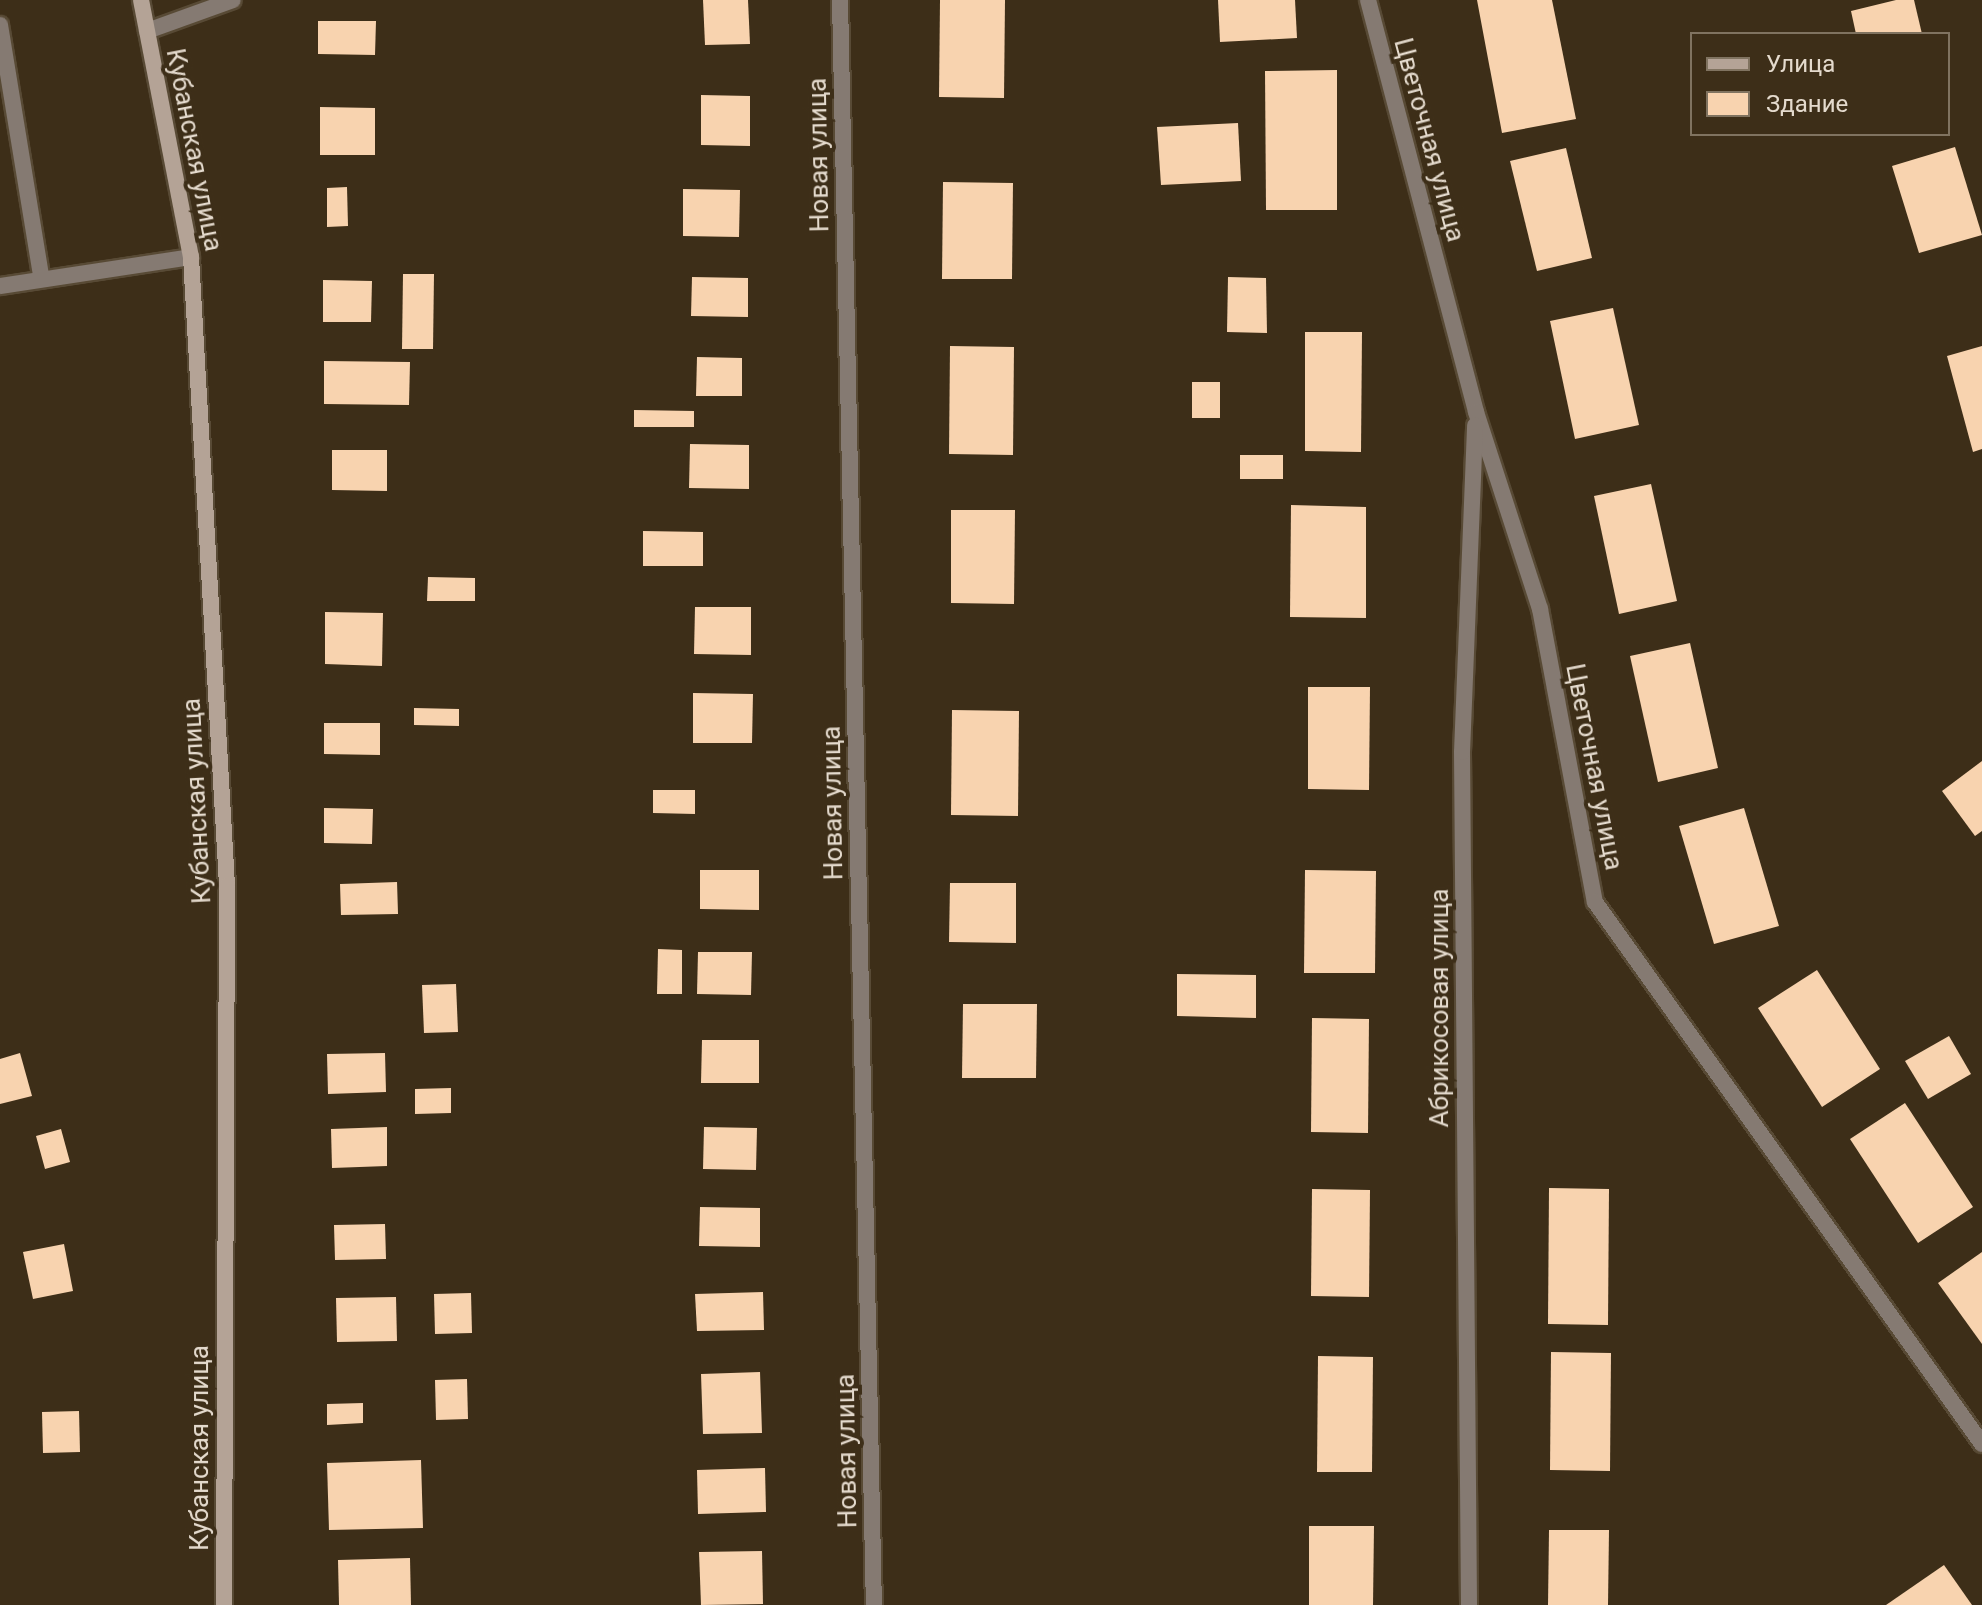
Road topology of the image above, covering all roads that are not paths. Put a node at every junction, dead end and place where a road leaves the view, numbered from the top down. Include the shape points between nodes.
1 (141, 0) edge
2 (233, 0) edge
3 (840, 0) edge
4 (1368, 0) edge
5 (0, 25) edge
6 (147, 31) junction
7 (191, 257) junction
8 (41, 276) junction
9 (0, 286) edge
10 (1476, 412) junction
11 (1982, 1444) edge
12 (224, 1605) edge
13 (874, 1605) edge
14 (1469, 1605) edge

1 - 6 main road, Кубанская улица
2 - 6 street
3 - 13 street, Новая улица
4 - 10 street, Цветочная улица
5 - 8 street
6 - 7 main road, Кубанская улица
7 - 8 street
7 - 12 main road, Кубанская улица via 227,886
8 - 9 street
10 - 11 street, Цветочная улица via 1540,609 1595,902
10 - 14 street, Абрикосовая улица via 1462,752

